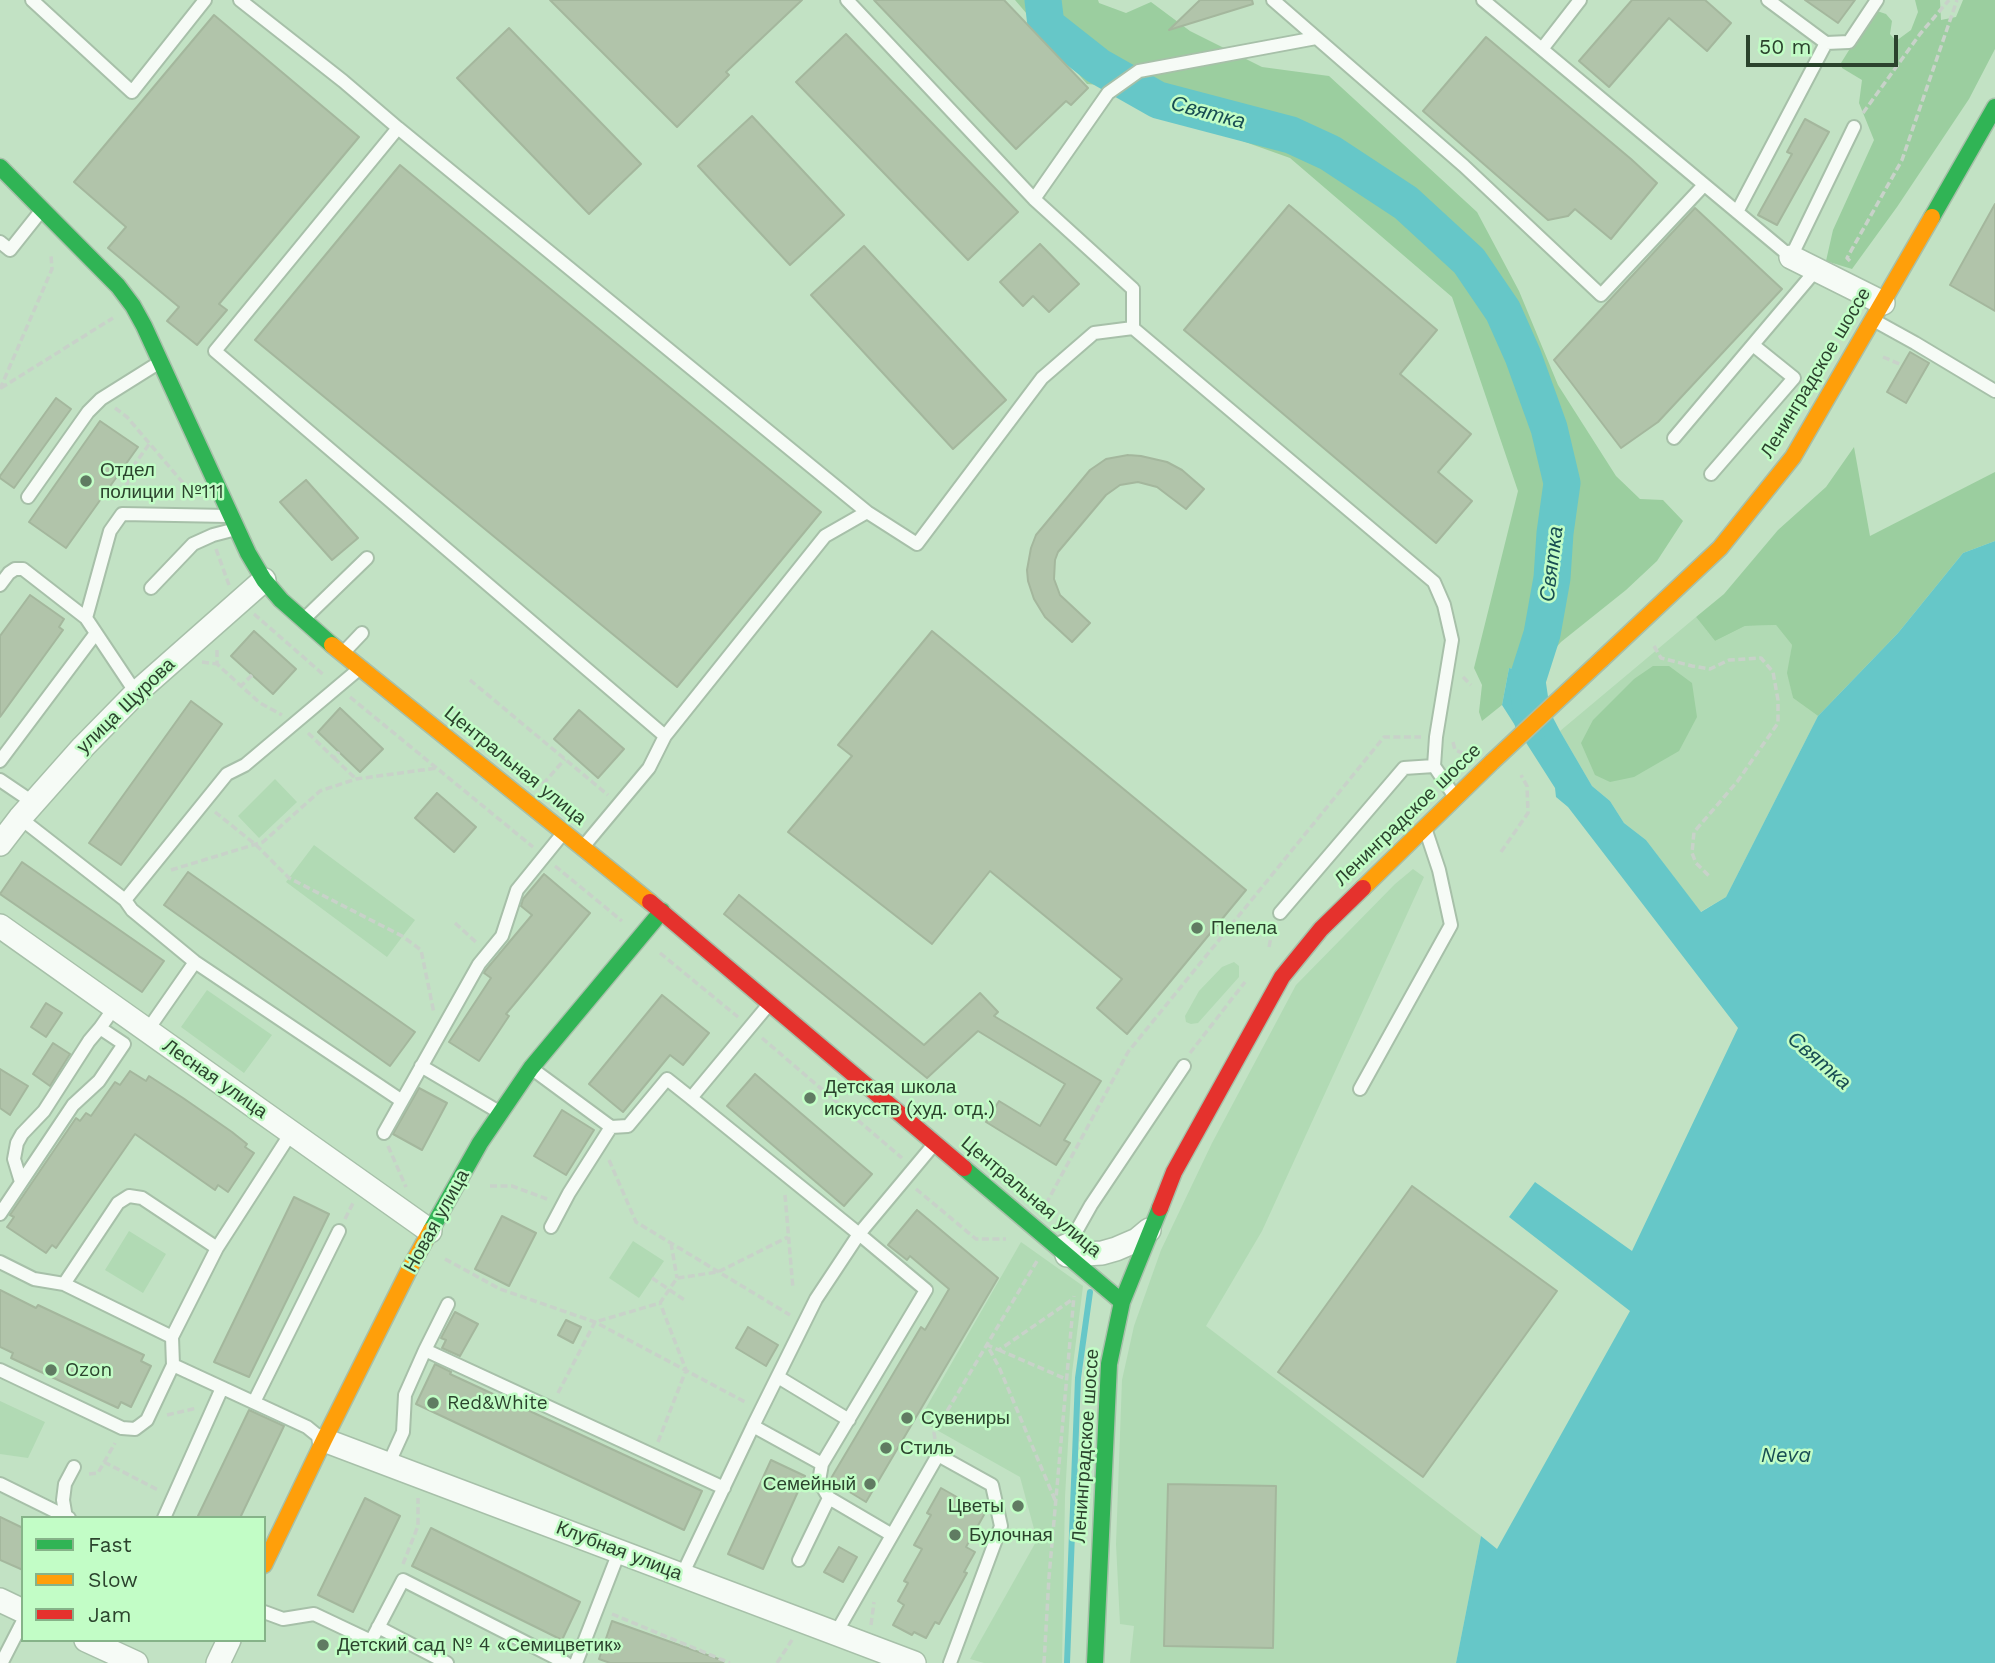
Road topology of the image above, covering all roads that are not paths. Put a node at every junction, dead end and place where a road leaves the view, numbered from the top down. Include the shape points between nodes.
1 (32, 0) edge
2 (205, 0) edge
3 (240, 0) edge
4 (847, 0) edge
5 (1273, 0) edge
6 (1483, 0) edge
7 (1580, 0) edge
8 (1768, 0) edge
9 (1877, 0) edge
10 (1315, 38) junction
11 (1826, 43) junction
12 (1542, 49) junction
13 (1993, 113) edge
14 (1854, 127) road end
15 (398, 128) junction
16 (0, 167) edge
17 (1704, 185) junction
18 (1034, 200) junction
19 (42, 210) junction
20 (1737, 212) junction
21 (0, 242) edge
22 (1791, 257) junction
23 (1816, 270) junction
24 (1878, 312) junction
25 (1133, 328) junction
26 (1753, 345) junction
27 (160, 362) junction
28 (1995, 391) edge
29 (1674, 438) dead end
30 (1711, 474) dead end
31 (28, 497) dead end
32 (867, 512) junction
33 (233, 522) junction
34 (367, 558) dead end
35 (264, 580) junction
36 (0, 584) edge
37 (151, 588) dead end
38 (86, 618) junction
39 (303, 620) junction
40 (96, 633) junction
41 (362, 633) dead end
42 (342, 653) junction
43 (360, 668) junction
44 (136, 693) junction
45 (665, 736) junction
46 (0, 761) edge
47 (1434, 766) junction
48 (0, 780) edge
49 (1455, 797) junction
50 (27, 811) junction
51 (1424, 828) junction
52 (564, 832) junction
53 (0, 844) edge
54 (583, 847) junction
55 (125, 900) junction
56 (662, 911) junction
57 (1280, 913) road end
58 (0, 926) edge
59 (195, 962) junction
60 (771, 1003) junction
61 (114, 1008) junction
62 (100, 1028) junction
63 (147, 1031) junction
64 (421, 1066) junction
65 (1184, 1066) road end
66 (531, 1068) junction
67 (1360, 1089) dead end
68 (691, 1098) junction
69 (402, 1101) junction
70 (501, 1113) junction
71 (611, 1127) junction
72 (291, 1133) junction
73 (384, 1133) road end
74 (935, 1143) junction
75 (21, 1182) junction
76 (0, 1214) edge
77 (551, 1227) dead end
78 (1152, 1228) junction
79 (338, 1231) road end
80 (422, 1232) junction
81 (859, 1234) junction
82 (217, 1248) junction
83 (1055, 1250) junction
84 (0, 1262) edge
85 (64, 1284) junction
86 (1122, 1302) junction
87 (448, 1304) dead end
88 (172, 1337) junction
89 (425, 1350) junction
90 (173, 1365) junction
91 (0, 1370) edge
92 (778, 1377) junction
93 (222, 1388) junction
94 (254, 1402) junction
95 (849, 1420) junction
96 (753, 1426) junction
97 (324, 1440) junction
98 (822, 1464) junction
99 (388, 1465) junction
100 (74, 1467) road end
101 (0, 1484) edge
102 (724, 1488) junction
103 (829, 1498) junction
104 (65, 1516) edge
105 (67, 1516) edge
106 (165, 1516) edge
107 (892, 1535) junction
108 (619, 1552) junction
109 (799, 1560) dead end
110 (266, 1562) edge
111 (682, 1575) junction
112 (0, 1600) edge
113 (21, 1611) edge
114 (266, 1613) edge
115 (21, 1614) edge
116 (379, 1627) junction
117 (836, 1633) junction
118 (90, 1642) edge
119 (228, 1642) edge
120 (2, 1662) edge
121 (136, 1663) edge
122 (218, 1663) edge
123 (447, 1663) edge
124 (566, 1663) edge
125 (576, 1663) edge
126 (914, 1663) edge
127 (950, 1663) edge
128 (1095, 1663) edge

1 - 2 lane via 132,92
3 - 15 lane
4 - 18 lane
5 - 10 lane
6 - 12 lane
7 - 12 lane
8 - 11 lane
9 - 11 lane via 1849,42
10 - 17 lane via 1464,166 1601,295
10 - 18 lane via 1139,71 1108,93
11 - 20 lane
12 - 17 lane
13 - 24 street, Ленинградское шоссе
14 - 22 lane
15 - 32 lane
15 - 45 lane via 215,351
16 - 19 street, Центральная улица
17 - 20 lane
18 - 25 lane via 1133,289
19 - 21 lane via 10,250
19 - 27 street, Центральная улица via 118,286
20 - 22 lane
22 - 23 street
23 - 24 street
23 - 26 lane
24 - 28 lane via 1916,343
24 - 49 street, Ленинградское шоссе, bridge via 1793,457 1720,548
25 - 32 lane via 1094,333 1042,377 917,544
25 - 47 lane via 1434,582 1452,640
26 - 29 lane
26 - 30 lane via 1794,378
27 - 31 lane via 88,412
27 - 33 street, Центральная улица
32 - 45 lane via 825,536
33 - 35 street, Центральная улица
33 - 37 lane via 193,544
33 - 38 lane via 122,514 110,531
34 - 39 lane
35 - 39 street, Центральная улица
35 - 44 street, улица Щурова
36 - 38 lane via 15,569 23,569
38 - 40 lane
39 - 42 street, Центральная улица
40 - 44 lane
40 - 46 lane
41 - 42 lane
42 - 43 street, Центральная улица
43 - 52 street, Центральная улица
43 - 55 lane via 246,765 227,774
44 - 50 street, улица Щурова
45 - 54 lane via 649,768
47 - 49 lane
47 - 57 lane via 1404,768
48 - 50 lane
49 - 51 street, Ленинградское шоссе
50 - 53 street, улица Щурова
50 - 55 lane
51 - 67 lane via 1451,925
51 - 78 street, Ленинградское шоссе via 1321,929 1282,977 1174,1172
52 - 54 street, Центральная улица
52 - 64 lane via 517,890 502,936 479,964
54 - 56 street, Центральная улица
55 - 59 lane
56 - 60 street, Центральная улица
56 - 66 street, Новая улица
58 - 61 street, Лесная улица
59 - 63 lane
59 - 69 lane
60 - 68 lane
60 - 74 street, Центральная улица
61 - 62 lane
61 - 63 street, Лесная улица
62 - 75 lane via 17,1143 14,1159
62 - 75 lane via 124,1044 99,1082 73,1104
63 - 72 street, Лесная улица
64 - 69 lane
64 - 70 lane
65 - 83 lane via 1073,1237
66 - 70 street, Новая улица
66 - 71 lane
68 - 71 lane via 667,1079 628,1126
68 - 81 lane
69 - 73 lane
70 - 80 street, Новая улица
71 - 77 lane
72 - 80 street, Лесная улица
72 - 82 lane
74 - 81 lane
74 - 83 street, Центральная улица
75 - 76 lane
78 - 83 street via 1137,1240 1101,1253
78 - 86 street, Ленинградское шоссе
79 - 94 lane
80 - 97 street, Новая улица
81 - 92 lane via 816,1299
81 - 95 lane via 926,1290
82 - 85 lane via 142,1198 129,1196 118,1203
82 - 88 lane
83 - 86 street, Центральная улица
84 - 85 lane via 34,1279
85 - 88 lane
86 - 128 street, Ленинградское шоссе via 1109,1364
87 - 89 lane
88 - 90 lane
89 - 99 lane via 405,1395 403,1433
89 - 102 lane
90 - 91 lane via 147,1420 135,1429 122,1428
90 - 93 lane
92 - 95 lane
92 - 96 lane
93 - 94 lane
93 - 106 lane
94 - 97 lane
95 - 98 lane
96 - 98 lane
96 - 102 lane
97 - 99 street, Клубная улица
97 - 110 street, Новая улица
98 - 103 lane via 819,1481
99 - 108 street, Клубная улица
100 - 105 lane via 65,1484
101 - 104 lane
102 - 111 lane
103 - 107 lane
103 - 109 lane
107 - 117 lane
107 - 127 lane via 938,1455 992,1485 1001,1526
108 - 111 street, Клубная улица
108 - 125 lane
111 - 117 street, Клубная улица
112 - 113 street
114 - 116 lane via 283,1619 314,1614 371,1641
115 - 120 lane
116 - 123 lane
116 - 124 lane via 403,1580
117 - 126 street, Клубная улица
118 - 121 street
119 - 122 street

